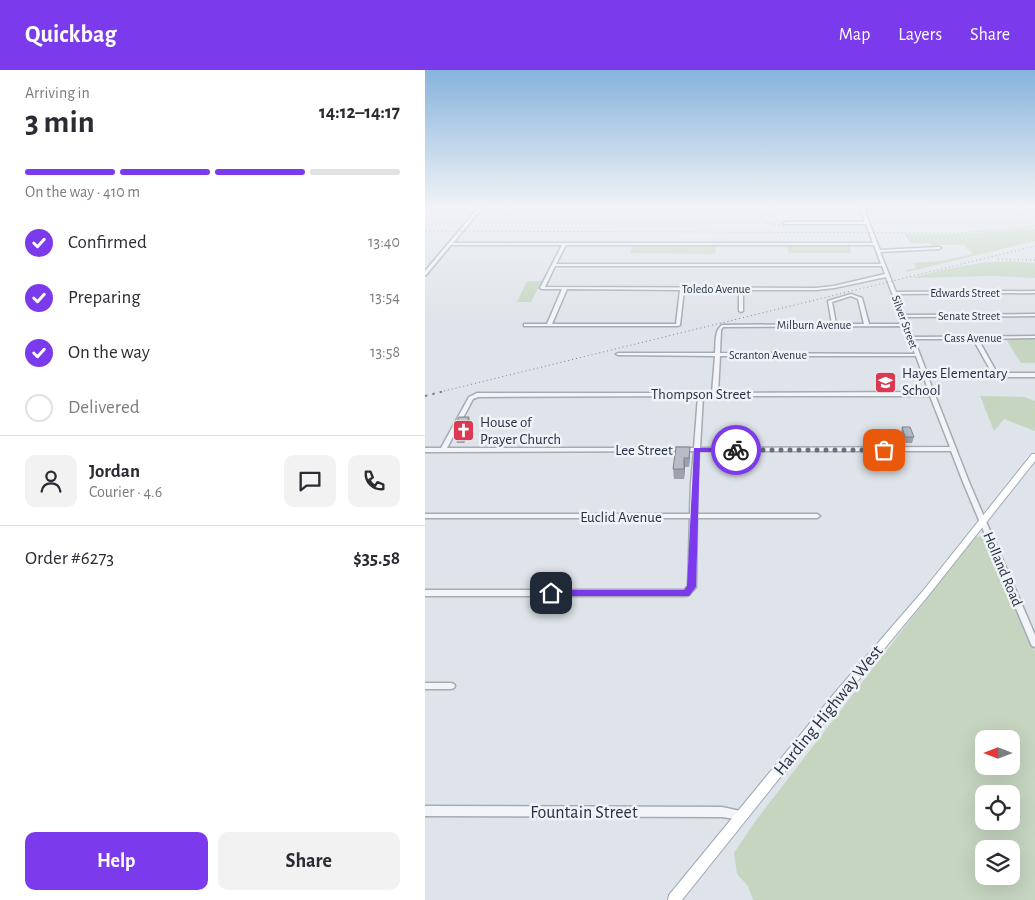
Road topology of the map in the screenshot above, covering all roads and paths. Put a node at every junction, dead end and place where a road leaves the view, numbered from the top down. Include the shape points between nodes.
1 (450, 244) edge
2 (564, 244) edge
3 (876, 244) edge
4 (939, 248) dead end
5 (878, 251) junction
6 (553, 265) junction
7 (884, 265) junction
8 (425, 274) edge
9 (887, 274) junction
10 (565, 288) junction
11 (682, 289) junction
12 (741, 289) junction
13 (1035, 292) edge
14 (895, 293) junction
15 (741, 311) dead end
16 (902, 316) junction
17 (1035, 316) edge
18 (526, 325) dead end
19 (549, 325) junction
20 (834, 325) junction
21 (867, 325) junction
22 (906, 325) junction
23 (1035, 337) edge
24 (911, 338) junction
25 (975, 338) junction
26 (618, 354) dead end
27 (719, 355) junction
28 (917, 355) junction
29 (925, 375) junction
30 (995, 375) junction
31 (1035, 375) edge
32 (701, 394) junction
33 (715, 394) junction
34 (932, 394) junction
35 (444, 449) junction
36 (953, 449) junction
37 (425, 450) edge
38 (696, 450) junction
39 (1035, 456) edge
40 (425, 516) edge
41 (693, 516) junction
42 (817, 516) dead end
43 (983, 522) junction
44 (425, 593) edge
45 (1035, 644) edge
46 (425, 686) edge
47 (451, 686) dead end
48 (425, 811) edge
49 (742, 815) junction
50 (674, 900) edge

1 - 8 street
2 - 6 street
3 - 5 street, Silver Street
4 - 5 street
5 - 7 street, Silver Street
6 - 7 street
6 - 10 street, Toledo Avenue via 542,288
7 - 9 street, Silver Street
9 - 12 street, Toledo Avenue via 826,288
9 - 14 street, Silver Street
10 - 11 street, Toledo Avenue
10 - 19 street
11 - 12 street, Toledo Avenue
11 - 19 street via 678,325
12 - 15 street
13 - 14 street, Edwards Street
14 - 16 street, Silver Street
16 - 17 street, Senate Street
16 - 22 street, Silver Street
18 - 19 street
20 - 21 street, Milburn Avenue
20 - 21 street via 830,301 851,295 860,298
20 - 27 street, Milburn Avenue via 722,326 719,330
21 - 22 street, Milburn Avenue
22 - 24 street, Silver Street
23 - 25 street, Cass Avenue
24 - 25 street, Cass Avenue
24 - 28 street, Silver Street
25 - 30 street
26 - 27 street, Scranton Avenue
27 - 28 street, Scranton Avenue
27 - 33 street
28 - 29 street, Silver Street
29 - 30 street
29 - 34 street, Silver Street
30 - 31 street
32 - 33 street, Thompson Street
32 - 35 street, Thompson Street via 477,395 471,398
32 - 38 street
33 - 34 street, Thompson Street
34 - 36 street, Silver Street
35 - 37 street, Lee Street
35 - 38 street, Lee Street
36 - 38 street, Lee Street
36 - 43 street, Silver Street
38 - 41 street
39 - 43 main road, Harding Highway West
40 - 41 street, Euclid Avenue
41 - 42 street, Euclid Avenue
41 - 44 street via 692,587 686,593
43 - 45 street, Holland Road
43 - 49 main road, Harding Highway West
46 - 47 street
48 - 49 street, Fountain Street via 722,812
49 - 50 main road, Harding Highway West

